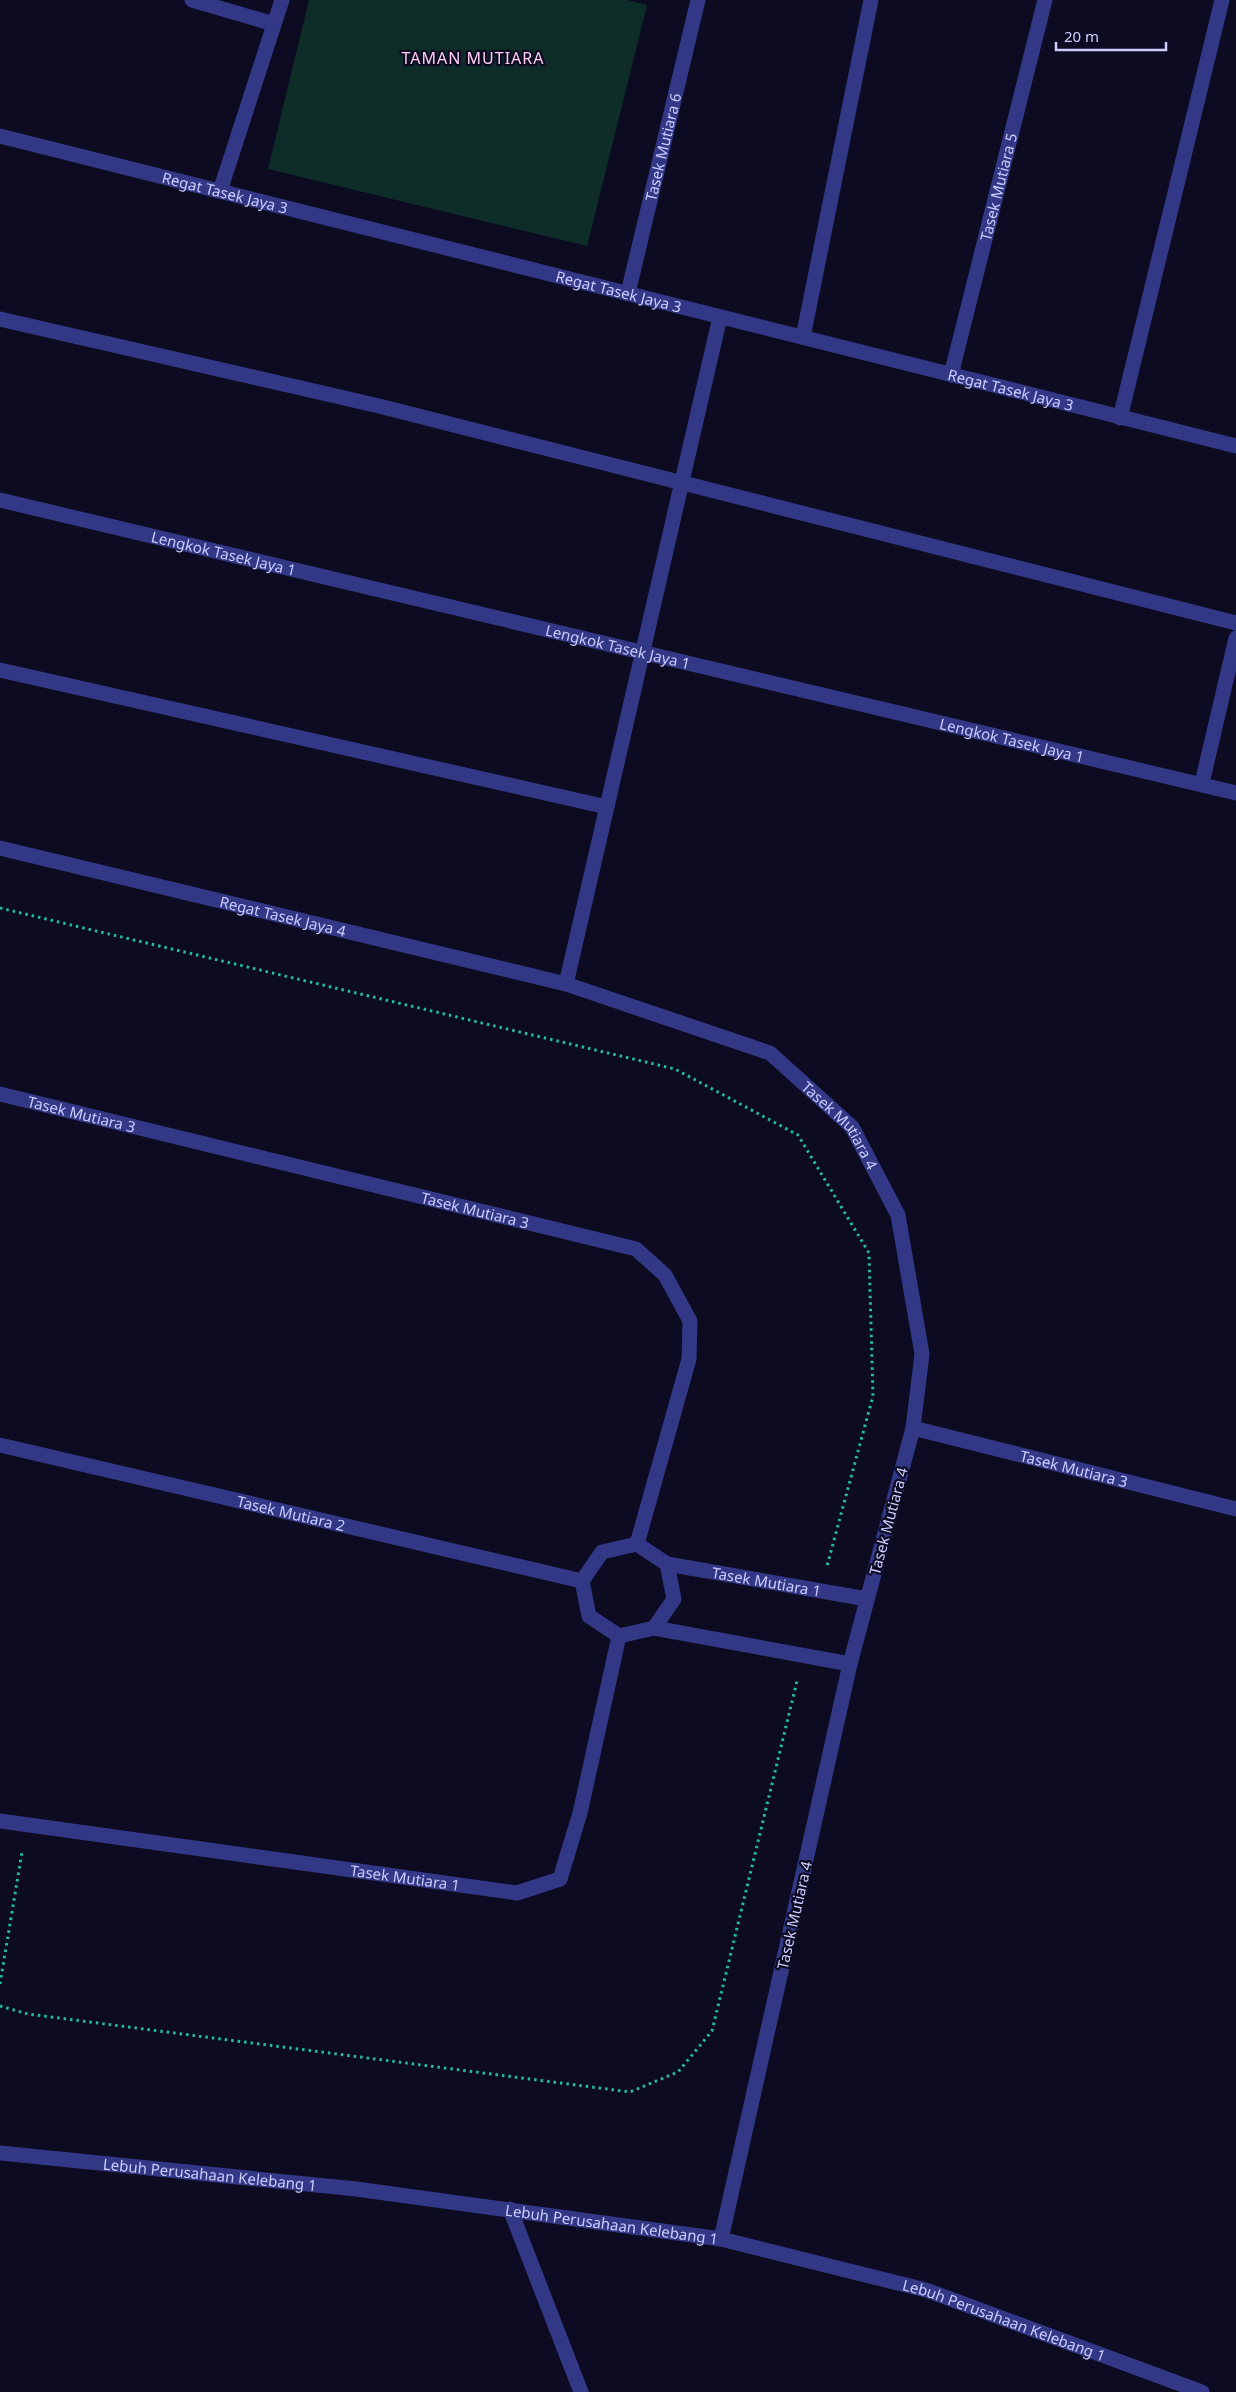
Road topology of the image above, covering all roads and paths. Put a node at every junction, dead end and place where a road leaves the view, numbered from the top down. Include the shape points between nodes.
1 (192, 0) edge
2 (282, 0) edge
3 (698, 0) edge
4 (870, 0) edge
5 (1045, 0) edge
6 (1222, 0) edge
7 (274, 24) junction
8 (0, 136) edge
9 (220, 191) junction
10 (628, 294) junction
11 (720, 317) junction
12 (0, 319) edge
13 (803, 338) junction
14 (951, 375) junction
15 (1120, 418) junction
16 (1236, 446) edge
17 (682, 483) junction
18 (0, 500) edge
19 (1236, 623) edge
20 (1236, 638) edge
21 (642, 651) junction
22 (0, 670) edge
23 (1202, 783) junction
24 (1236, 792) edge
25 (607, 806) junction
26 (0, 848) edge
27 (0, 908) edge
28 (566, 984) junction
29 (0, 1094) edge
30 (913, 1428) junction
31 (0, 1444) edge
32 (1236, 1509) edge
33 (637, 1544) junction
34 (667, 1564) junction
35 (582, 1581) junction
36 (821, 1591) junction
37 (867, 1599) junction
38 (654, 1628) junction
39 (619, 1636) junction
40 (804, 1656) junction
41 (850, 1664) junction
42 (0, 1821) edge
43 (27, 1825) junction
44 (0, 1984) edge
45 (0, 2006) edge
46 (0, 2153) edge
47 (510, 2209) junction
48 (721, 2239) junction
49 (581, 2392) edge
50 (1202, 2392) edge

1 - 7 street
2 - 7 street
3 - 10 street, Tasek Mutiara 6
4 - 13 street
5 - 14 street, Tasek Mutiara 5
6 - 15 street
7 - 9 street
8 - 9 street, Regat Tasek Jaya 3
9 - 10 street, Regat Tasek Jaya 3
10 - 11 street, Regat Tasek Jaya 3
11 - 13 street, Regat Tasek Jaya 3
11 - 17 street
12 - 17 street via 379,406
13 - 14 street, Regat Tasek Jaya 3
14 - 15 street, Regat Tasek Jaya 3
15 - 16 street, Regat Tasek Jaya 3
17 - 19 street
17 - 21 street
18 - 21 street, Lengkok Tasek Jaya 1
20 - 23 street
21 - 23 street, Lengkok Tasek Jaya 1
21 - 25 street
22 - 25 street
23 - 24 street, Lengkok Tasek Jaya 1
25 - 28 street
26 - 28 street, Regat Tasek Jaya 4
27 - 36 path via 675,1069 798,1135 870,1253 874,1396
28 - 30 street, Tasek Mutiara 4 via 770,1053 852,1128 898,1215 922,1354
29 - 33 street, Tasek Mutiara 3 via 636,1249 665,1275 690,1321 689,1358
30 - 32 street, Tasek Mutiara 3
30 - 37 street, Tasek Mutiara 4
31 - 35 street, Tasek Mutiara 2
33 - 34 street
33 - 35 street via 602,1552
34 - 36 street, Tasek Mutiara 1
34 - 38 street via 674,1599
35 - 39 street via 589,1616
36 - 37 street, Tasek Mutiara 1
37 - 41 street, Tasek Mutiara 4
38 - 39 street
38 - 40 street
39 - 43 street, Tasek Mutiara 1 via 580,1813 560,1879 517,1894
40 - 41 street
40 - 45 path via 712,2031 678,2072 630,2092 38,2016
41 - 48 street, Tasek Mutiara 4
42 - 43 street, Tasek Mutiara 1
43 - 44 path
46 - 47 street, Lebuh Perusahaan Kelebang 1 via 356,2188
47 - 48 street, Lebuh Perusahaan Kelebang 1
47 - 49 street
48 - 50 street, Lebuh Perusahaan Kelebang 1 via 926,2290

